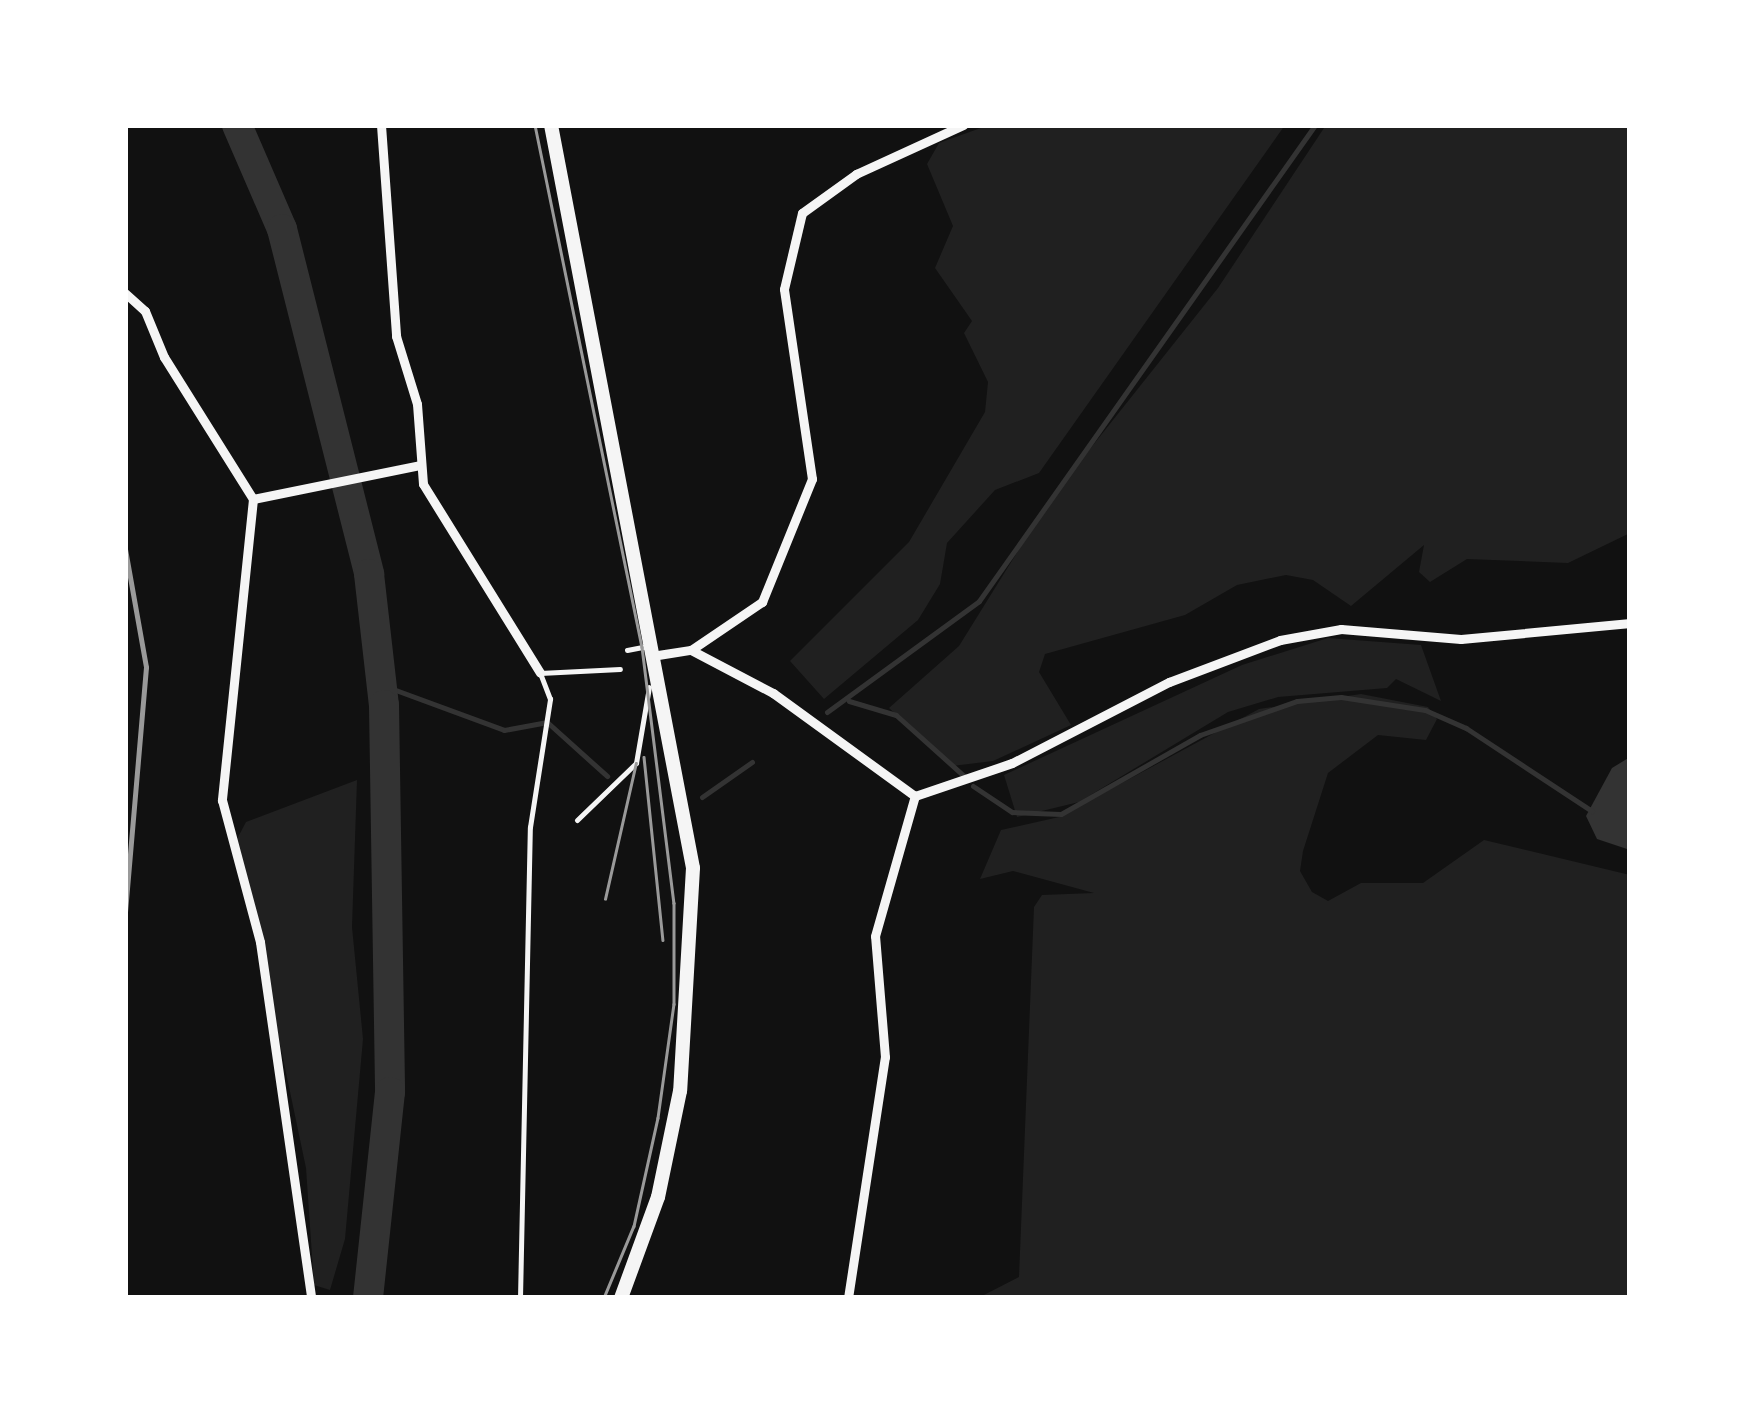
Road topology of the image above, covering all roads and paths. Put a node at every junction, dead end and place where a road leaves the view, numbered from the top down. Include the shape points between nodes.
1 (381, 125) edge
2 (551, 125) edge
3 (963, 125) edge
4 (125, 293) edge
5 (420, 465) junction
6 (253, 498) junction
7 (1630, 623) edge
8 (627, 650) dead end
9 (657, 650) junction
10 (691, 650) junction
11 (620, 669) dead end
12 (540, 673) junction
13 (649, 687) dead end
14 (915, 796) junction
15 (578, 820) dead end
16 (311, 1298) edge
17 (520, 1298) edge
18 (622, 1298) edge
19 (848, 1298) edge

1 - 5 street via 396,336 417,404
2 - 9 main road
3 - 10 street via 856,174 802,212 784,289 812,479 769,594
4 - 6 street via 146,311 164,357
5 - 6 street
5 - 12 street via 436,514
6 - 16 street via 222,800 260,942
7 - 14 street via 1488,638 1354,629 1280,640 1169,682 1012,763
8 - 9 lane
9 - 10 street
9 - 18 main road via 685,795 694,932 668,1148
10 - 14 street via 773,693
11 - 12 lane
12 - 17 lane via 548,716 530,827
13 - 15 lane via 636,764
14 - 19 street via 875,936 885,1056

